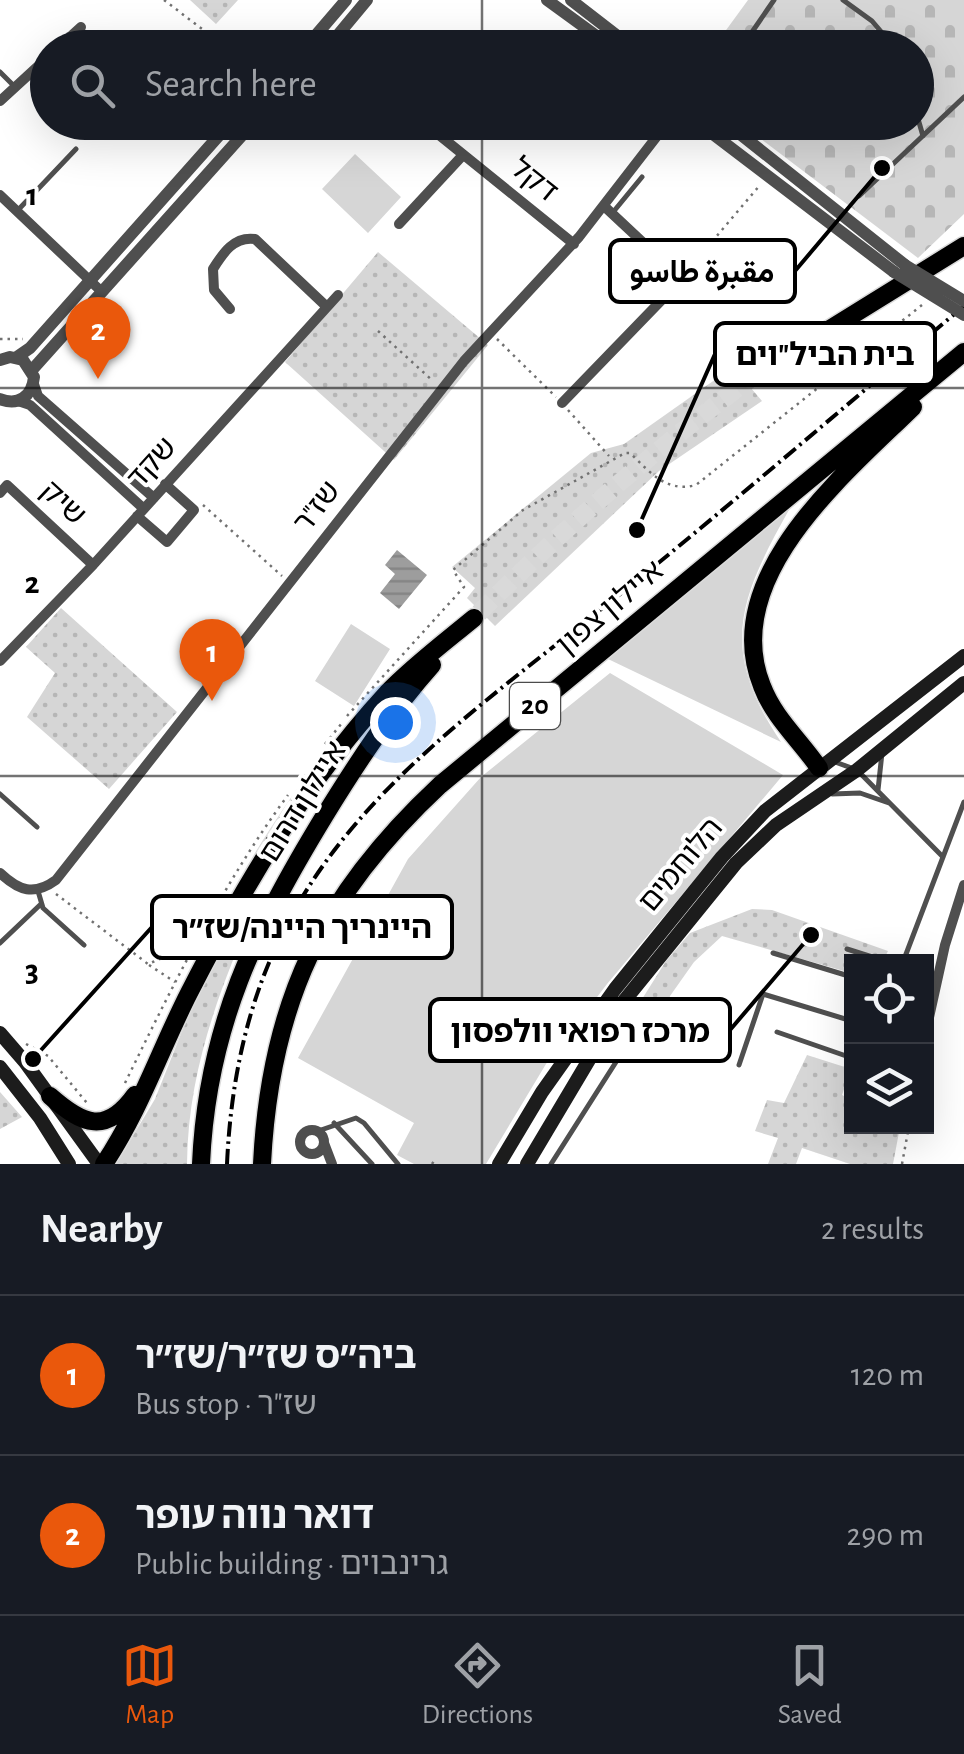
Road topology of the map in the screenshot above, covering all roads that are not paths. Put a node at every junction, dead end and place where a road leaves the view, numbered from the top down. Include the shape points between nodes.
1 (346, 0) edge
2 (367, 0) edge
3 (547, 0) edge
4 (570, 0) edge
5 (774, 0) edge
6 (843, 0) edge
7 (80, 27) dead end
8 (77, 30) edge
9 (320, 30) edge
10 (342, 30) edge
11 (588, 30) edge
12 (609, 30) edge
13 (753, 30) edge
14 (880, 30) edge
15 (0, 72) edge
16 (30, 74) edge
17 (15, 88) junction
18 (964, 97) edge
19 (0, 101) edge
20 (934, 125) edge
21 (216, 140) edge
22 (238, 140) edge
23 (445, 140) edge
24 (656, 140) edge
25 (721, 140) edge
26 (746, 140) edge
27 (918, 140) edge
28 (76, 150) dead end
29 (463, 155) junction
30 (642, 177) dead end
31 (0, 195) edge
32 (858, 196) dead end
33 (608, 210) junction
34 (16, 211) junction
35 (399, 224) dead end
36 (574, 244) junction
37 (964, 246) edge
38 (899, 269) junction
39 (90, 279) junction
40 (102, 292) junction
41 (338, 295) dead end
42 (964, 301) edge
43 (327, 306) junction
44 (230, 309) dead end
45 (964, 314) edge
46 (964, 355) edge
47 (7, 357) edge
48 (754, 376) tunnel mouth
49 (33, 377) junction
50 (5, 400) edge
51 (562, 404) road end
52 (166, 484) junction
53 (0, 493) edge
54 (154, 498) junction
55 (141, 512) junction
56 (93, 565) junction
57 (964, 656) edge
58 (0, 661) edge
59 (960, 688) edge
60 (861, 736) junction
61 (886, 746) junction
62 (854, 762) junction
63 (818, 768) junction
64 (878, 790) junction
65 (0, 794) edge
66 (814, 797) junction
67 (964, 802) edge
68 (896, 806) junction
69 (37, 828) dead end
70 (943, 857) junction
71 (0, 873) edge
72 (964, 885) edge
73 (42, 889) junction
74 (41, 904) junction
75 (0, 943) edge
76 (84, 945) dead end
77 (846, 948) dead end
78 (773, 954) dead end
79 (864, 954) edge
80 (907, 954) edge
81 (844, 975) edge
82 (934, 993) edge
83 (844, 1019) edge
84 (604, 1032) junction
85 (777, 1032) dead end
86 (0, 1033) edge
87 (582, 1036) junction
88 (844, 1055) edge
89 (157, 1060) junction
90 (740, 1064) dead end
91 (0, 1068) edge
92 (50, 1096) junction
93 (334, 1123) junction
94 (318, 1131) junction
95 (324, 1144) junction
96 (314, 1159) edge
97 (69, 1164) edge
98 (102, 1164) edge
99 (201, 1164) edge
100 (262, 1164) edge
101 (332, 1164) edge
102 (372, 1164) edge
103 (398, 1164) edge
104 (499, 1164) edge
105 (527, 1164) edge
106 (551, 1164) edge

1 - 9 street
2 - 10 street
3 - 11 street
4 - 12 street
5 - 13 lane
6 - 14 lane
7 - 8 street
15 - 17 lane
16 - 17 street
17 - 19 street
18 - 20 lane
21 - 39 street
22 - 40 street
23 - 29 street, דקל
24 - 33 street, שז"ר
25 - 38 street
26 - 38 street
27 - 32 lane
28 - 34 lane
29 - 35 street
29 - 36 street, דקל
30 - 33 lane
31 - 34 street
33 - 36 street, שז"ר
33 - 51 street via 682,279
34 - 39 street
36 - 73 street, שז"ר via 489,331 56,880
37 - 48 highway
38 - 42 street, bridge
38 - 45 street, bridge
39 - 40 street
39 - 47 street
40 - 49 street
41 - 43 street, שקד
43 - 44 street via 255,239 246,238 212,269 214,290
43 - 52 street, שקד
46 - 63 highway via 809,511 790,536 757,610 754,654 761,685
46 - 100 highway, איילון צפון / 20 via 440,785 392,832 342,896 300,973 274,1056
47 - 49 street
49 - 50 street via 28,395
49 - 54 street via 38,396
50 - 55 street via 30,405
52 - 54 street, שקד
52 - 55 street via 194,510 166,542
53 - 56 street, שיק via 8,485
54 - 55 street, שקד
55 - 56 street, שקד
56 - 58 street, שקד
57 - 60 main road, הלוחמים
59 - 61 main road, הלוחמים
60 - 62 lane
60 - 63 main road, הלוחמים
61 - 62 main road, הלוחמים
61 - 64 lane
62 - 63 lane
62 - 64 lane
62 - 66 main road, הלוחמים
63 - 66 main road via 823,780
63 - 87 main road, הלוחמים via 722,856
64 - 68 lane
65 - 69 lane
66 - 68 lane via 860,794
66 - 84 main road, הלוחמים via 736,864
67 - 70 lane
68 - 70 lane
70 - 80 lane
71 - 73 street via 21,890
72 - 82 street
73 - 74 lane
74 - 75 lane
74 - 76 lane
77 - 79 lane
78 - 81 lane
83 - 90 lane via 763,994
84 - 87 lane
84 - 105 main road, הלוחמים
84 - 106 lane via 616,1045 613,1070
85 - 88 lane
86 - 92 main road
87 - 104 main road, הלוחמים
89 - 92 highway via 120,1114 104,1122 68,1112
89 - 98 highway via 137,1110
89 - 99 highway, איילון דרום via 240,899 314,784 391,689 476,615 361,758 263,924 218,1042
91 - 97 main road
92 - 98 main road
93 - 94 lane
93 - 102 lane
93 - 103 lane via 364,1122
94 - 95 street
94 - 96 street via 299,1139
95 - 96 street
95 - 101 street

